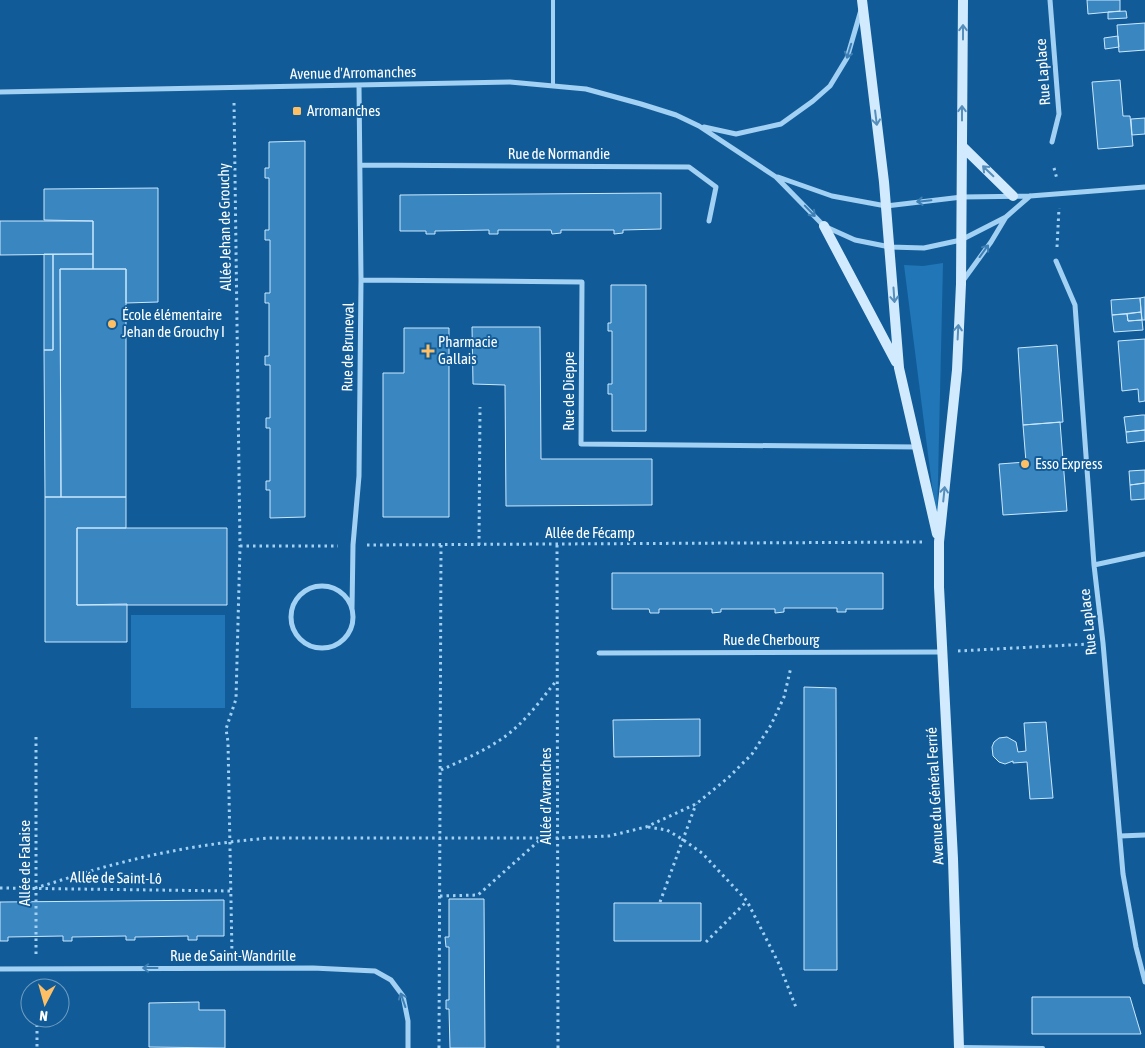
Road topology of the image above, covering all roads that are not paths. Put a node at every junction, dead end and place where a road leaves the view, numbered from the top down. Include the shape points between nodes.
1 (553, 0) edge
2 (963, 0) edge
3 (1050, 0) edge
4 (862, 2) edge
5 (359, 85) junction
6 (553, 85) junction
7 (0, 92) edge
8 (699, 126) junction
9 (1052, 142) dead end
10 (962, 146) junction
11 (360, 165) junction
12 (776, 177) junction
13 (1145, 187) edge
14 (1013, 196) junction
15 (1030, 196) junction
16 (962, 197) junction
17 (886, 206) junction
18 (1006, 217) junction
19 (709, 221) dead end
20 (824, 226) junction
21 (961, 240) junction
22 (890, 246) junction
23 (1056, 261) road end
24 (361, 280) junction
25 (961, 284) junction
26 (899, 368) junction
27 (917, 447) junction
28 (939, 542) junction
29 (1145, 554) edge
30 (1094, 565) junction
31 (352, 609) junction
32 (942, 652) junction
33 (599, 653) dead end
34 (1145, 835) edge
35 (1120, 836) junction
36 (0, 969) edge
37 (1145, 982) edge
38 (408, 1048) edge
39 (959, 1048) edge
40 (1043, 1048) edge

1 - 6 lane
10 -> 2 street
3 - 9 street, Rue Laplace via 1059,114
4 -> 8 street, Avenue d'Arromanches via 847,58 830,86 813,101 781,124 736,134
4 -> 17 street
5 - 6 street, Avenue d'Arromanches via 510,82
5 - 7 street, Avenue d'Arromanches
5 - 11 street, Rue de Bruneval
6 - 8 street, Avenue d'Arromanches via 586,89 641,104
8 - 12 street, Avenue d'Arromanches
14 -> 10 street
10 - 16 street
11 - 19 street, Rue de Normandie via 689,168 716,187
11 - 24 street, Rue de Bruneval
12 - 17 street, Avenue d'Arromanches via 832,196
12 -> 20 street, Avenue d'Arromanches
13 - 15 street, Avenue d'Arromanches
14 - 15 street, Avenue d'Arromanches
14 - 16 street, Avenue d'Arromanches
15 - 18 street
16 -> 17 street, Avenue d'Arromanches
16 - 21 street
17 - 22 street
18 - 21 street, Avenue d'Arromanches
25 -> 18 street
20 - 22 street, Avenue d'Arromanches via 855,240
20 - 26 street
21 - 22 street, Avenue d'Arromanches via 924,248
21 - 25 street
22 -> 26 street
23 - 30 street, Rue Laplace via 1075,305
24 - 27 street, Rue de Dieppe via 582,282 581,444
24 - 31 street, Rue de Bruneval via 359,476
28 -> 25 street via 957,370
26 - 27 street
27 - 28 street
28 - 32 street, Avenue du Général Ferrié
29 - 30 street
30 - 35 street, Rue Laplace
31 - 31 street via 341,592 322,586 312,588 296,599 292,608 293,628 306,643 326,648 345,638 353,619
32 - 33 street, Rue de Cherbourg
32 - 39 street, Avenue du Général Ferrié
34 - 35 street
35 - 37 street, Rue Laplace via 1123,874
38 -> 36 street, Rue de Saint-Wandrille via 408,1021 403,996 391,980 375,971 313,968
39 - 40 lane

